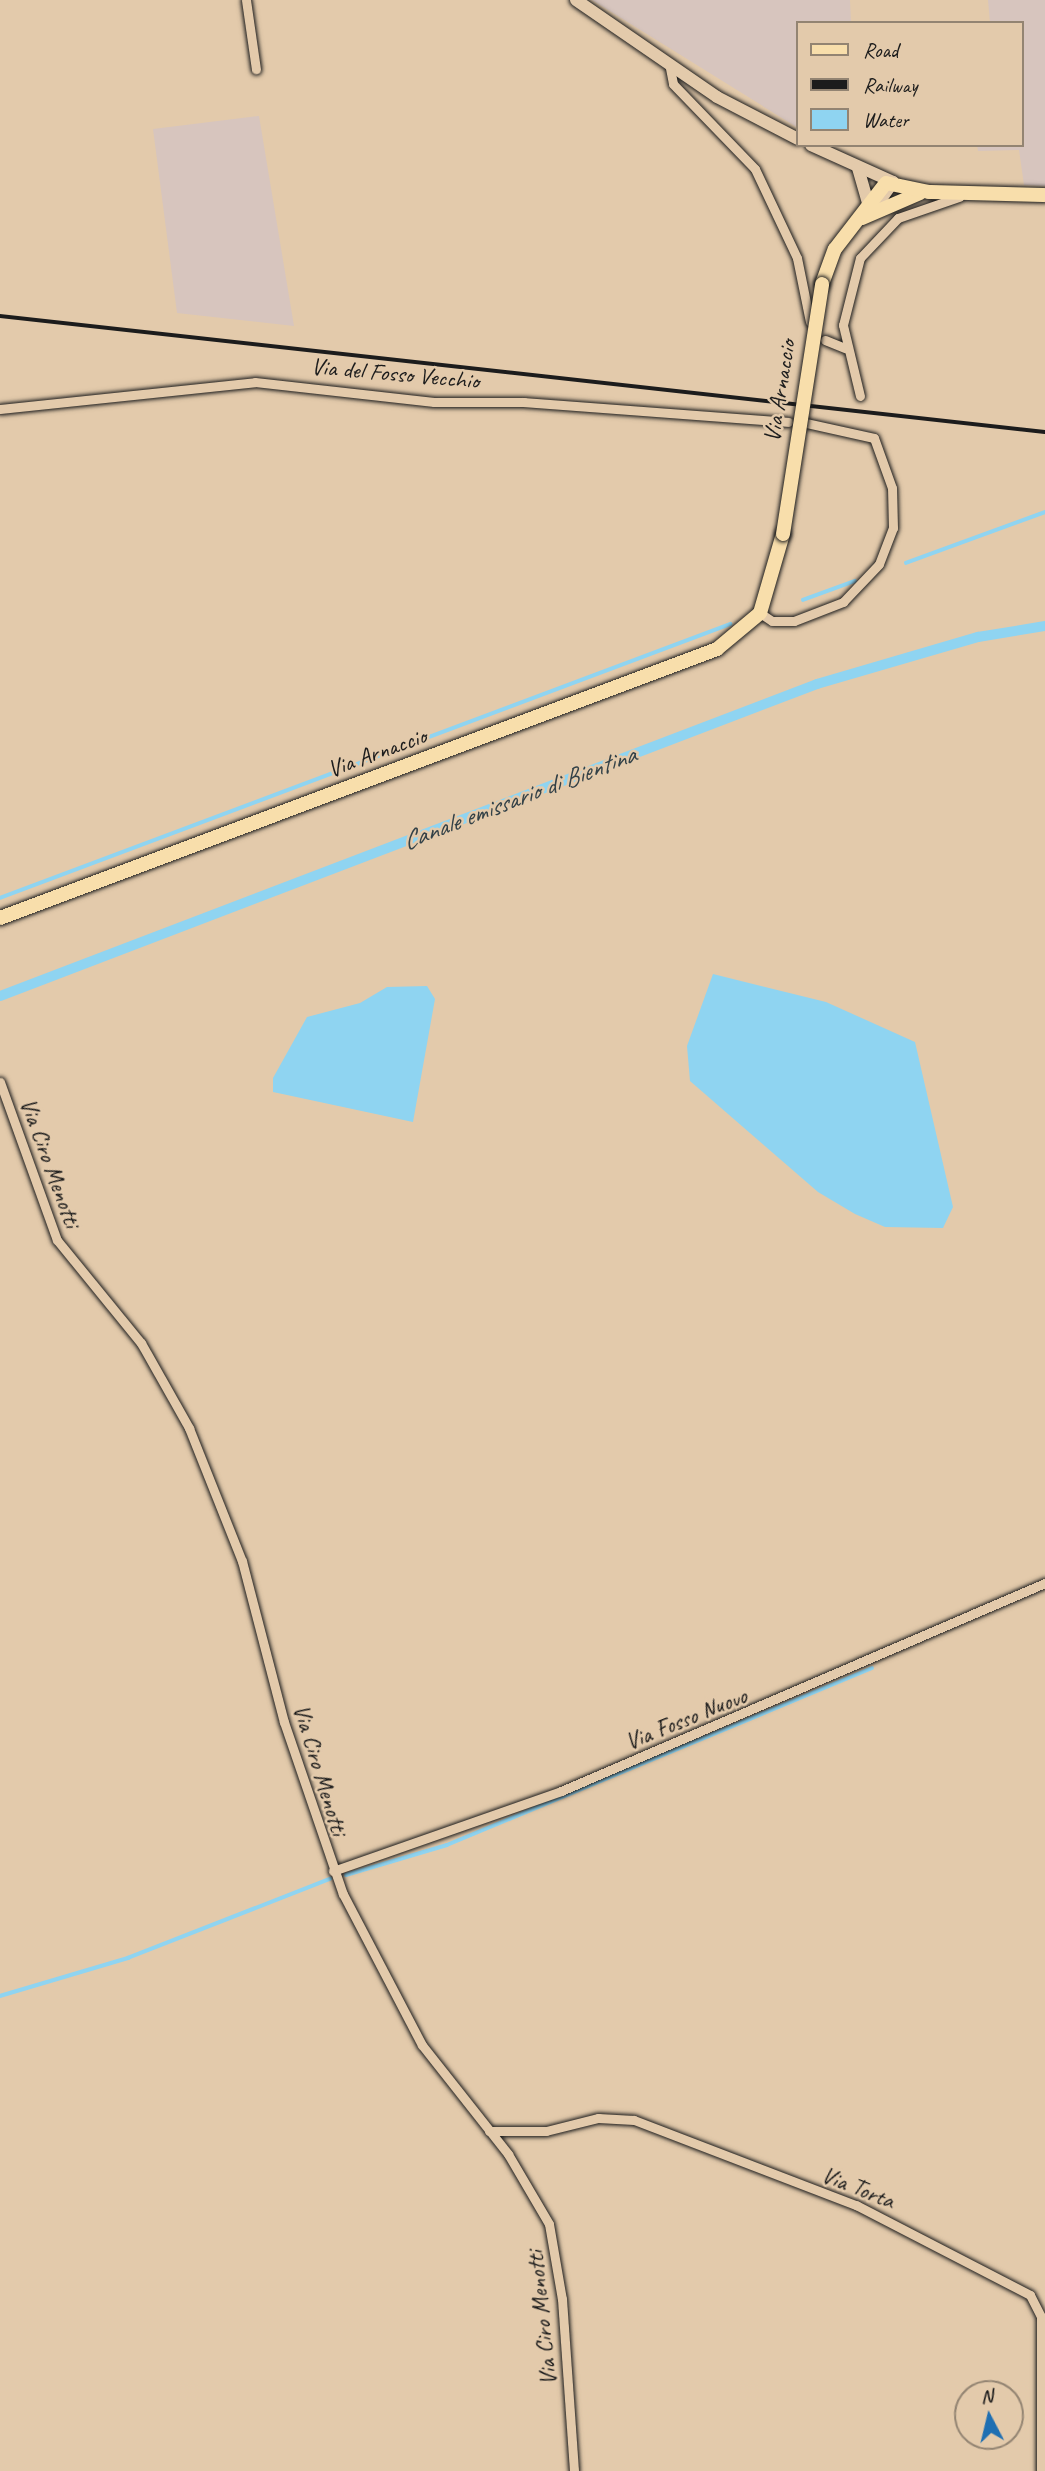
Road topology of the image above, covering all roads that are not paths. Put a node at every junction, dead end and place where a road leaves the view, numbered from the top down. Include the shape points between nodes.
1 (246, 0) edge
2 (576, 0) edge
3 (669, 63) junction
4 (256, 69) dead end
5 (796, 138) edge
6 (815, 147) edge
7 (859, 169) junction
8 (893, 182) junction
9 (929, 192) junction
10 (971, 194) junction
11 (1045, 195) edge
12 (871, 208) junction
13 (810, 322) dead end
14 (824, 340) dead end
15 (845, 348) junction
16 (860, 396) dead end
17 (0, 409) edge
18 (788, 422) dead end
19 (806, 423) dead end
20 (760, 613) junction
21 (0, 918) edge
22 (0, 1082) edge
23 (1045, 1583) edge
24 (333, 1871) junction
25 (489, 2131) junction
26 (574, 2471) edge
27 (1041, 2471) edge

1 - 4 street
2 - 3 main road
3 - 5 main road via 725,101
3 - 13 street, Via Arnaccio via 673,84 755,169 797,258
6 - 7 main road
7 - 8 main road
7 - 12 main road
8 - 9 main road
8 - 12 main road, Via Arnaccio
9 - 10 main road
9 - 12 main road, Via Arnaccio
10 - 11 main road
10 - 15 street via 909,213 873,240 848,289
12 - 20 main road, Via Arnaccio, bridge via 831,256 822,284 783,534
14 - 15 street, Via Arnaccio
15 - 16 street
17 - 18 street, Via del Fosso Vecchio via 255,382 434,402 524,402
19 - 20 street via 867,433 878,445 894,512 879,564 834,608 784,622
20 - 21 main road, Via Arnaccio via 717,649
22 - 24 street, Via Ciro Menotti via 57,1240 159,1369 194,1439 242,1561 284,1722
23 - 24 street, Via Fosso Nuovo via 561,1791
24 - 25 street, Via Ciro Menotti via 413,2031
25 - 26 street, Via Ciro Menotti via 531,2189 555,2244
25 - 27 street, Via Torta via 546,2131 598,2118 634,2120 856,2205 1030,2295 1041,2317

